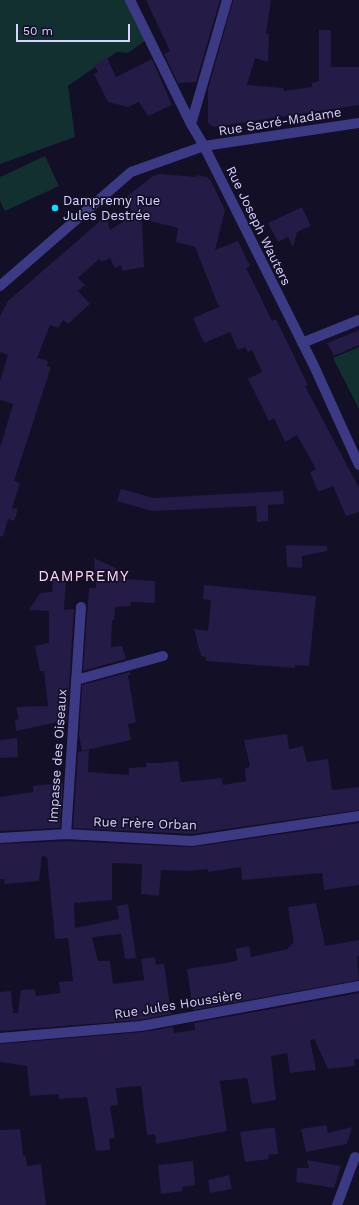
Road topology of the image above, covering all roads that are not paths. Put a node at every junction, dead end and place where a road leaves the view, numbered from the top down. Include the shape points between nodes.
1 (130, 0) edge
2 (227, 0) edge
3 (359, 123) edge
4 (190, 124) junction
5 (204, 146) junction
6 (0, 286) edge
7 (359, 320) edge
8 (302, 343) junction
9 (359, 465) edge
10 (81, 607) dead end
11 (162, 656) dead end
12 (76, 680) junction
13 (359, 816) edge
14 (66, 834) junction
15 (0, 838) edge
16 (359, 986) edge
17 (0, 1038) edge
18 (355, 1157) dead end
19 (337, 1205) edge

1 - 4 street, Rue Joseph Wauters
2 - 4 street
3 - 5 street, Rue Sacré-Madame
4 - 5 street, Rue Joseph Wauters
5 - 6 street, Rue Sacré-Madame via 131,172
5 - 8 street, Rue Joseph Wauters
7 - 8 street
8 - 9 street, Rue Joseph Wauters
10 - 12 street, Impasse des Oiseaux
11 - 12 street, Impasse des Oiseaux
12 - 14 street, Impasse des Oiseaux
13 - 14 street, Rue Frère Orban via 192,841
14 - 15 street, Rue Frère Orban
16 - 17 street, Rue Jules Houssière via 141,1026
18 - 19 street

